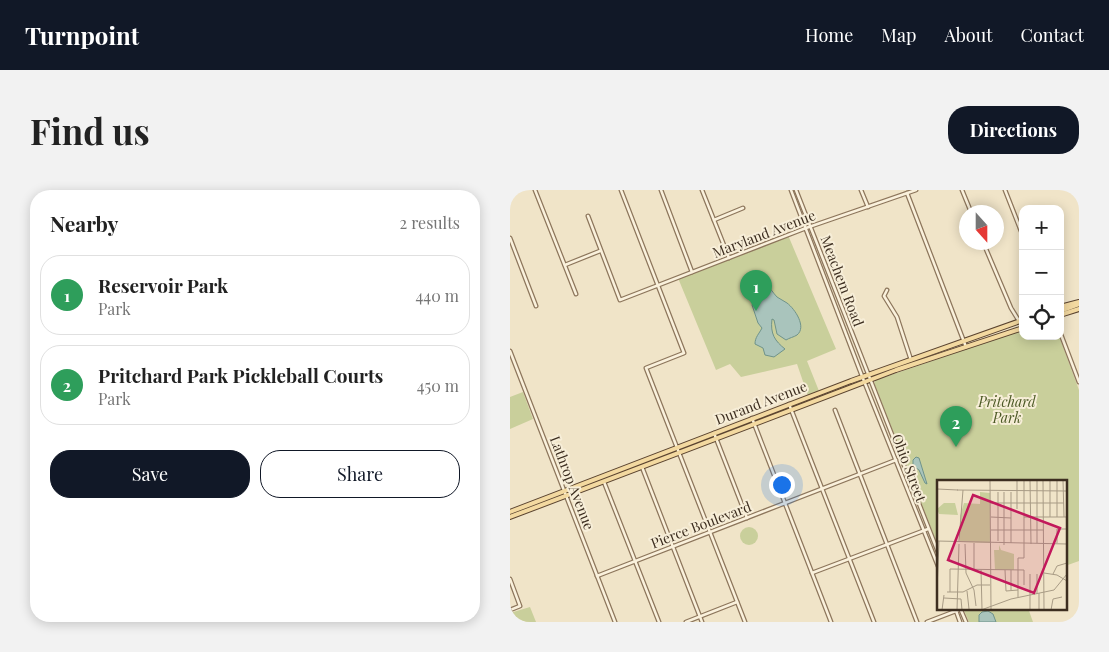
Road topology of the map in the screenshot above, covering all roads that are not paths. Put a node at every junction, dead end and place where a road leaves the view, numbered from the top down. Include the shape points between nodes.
1 (536, 190) edge
2 (621, 190) edge
3 (661, 190) edge
4 (702, 190) edge
5 (791, 190) edge
6 (796, 190) edge
7 (861, 190) edge
8 (916, 190) edge
9 (962, 190) edge
10 (1005, 190) edge
11 (907, 193) junction
12 (968, 205) edge
13 (868, 207) junction
14 (743, 208) dead end
15 (588, 216) dead end
16 (714, 220) junction
17 (810, 226) junction
18 (1019, 226) edge
19 (806, 228) junction
20 (510, 238) edge
21 (987, 250) edge
22 (601, 251) junction
23 (729, 258) junction
24 (823, 259) junction
25 (818, 261) junction
26 (564, 265) junction
27 (692, 272) junction
28 (657, 285) junction
29 (887, 290) dead end
30 (576, 294) dead end
31 (838, 297) junction
32 (833, 299) junction
33 (1079, 303) edge
34 (536, 306) dead end
35 (1064, 308) edge
36 (1079, 309) edge
37 (1064, 314) edge
38 (1019, 321) edge
39 (1019, 325) edge
40 (1019, 325) edge
41 (852, 333) junction
42 (846, 335) junction
43 (963, 340) junction
44 (1063, 340) edge
45 (966, 347) junction
46 (510, 351) edge
47 (511, 358) edge
48 (910, 359) junction
49 (913, 364) junction
50 (868, 374) junction
51 (862, 376) junction
52 (870, 380) junction
53 (865, 382) junction
54 (1079, 382) edge
55 (789, 404) junction
56 (792, 410) junction
57 (835, 410) dead end
58 (752, 418) junction
59 (754, 424) junction
60 (714, 433) junction
61 (716, 438) junction
62 (677, 448) junction
63 (679, 453) junction
64 (896, 460) junction
65 (642, 467) junction
66 (609, 474) junction
67 (860, 474) junction
68 (604, 482) junction
69 (822, 489) junction
70 (565, 493) junction
71 (785, 503) junction
72 (510, 512) edge
73 (510, 517) edge
74 (748, 518) junction
75 (928, 529) junction
76 (923, 530) junction
77 (710, 532) junction
78 (887, 544) junction
79 (673, 547) junction
80 (937, 550) edge
81 (850, 558) junction
82 (635, 562) junction
83 (937, 564) edge
84 (812, 573) junction
85 (597, 576) junction
86 (510, 580) edge
87 (737, 602) junction
88 (510, 610) edge
89 (955, 610) edge
90 (960, 610) edge
91 (700, 617) junction
92 (615, 622) edge
93 (659, 622) edge
94 (686, 622) edge
95 (702, 622) edge
96 (745, 622) edge
97 (831, 622) edge
98 (874, 622) edge
99 (917, 622) edge
100 (927, 622) edge
101 (960, 622) edge
102 (966, 622) edge

1 - 26 street
2 - 28 street
3 - 27 street
4 - 16 street
5 - 19 street, Meachem Road
6 - 17 street, Meachem Road
7 - 13 street
8 - 11 street, Maryland Avenue
9 - 12 street
10 - 18 street
11 - 13 street, Maryland Avenue
11 - 43 street
13 - 17 street, Maryland Avenue
14 - 16 street
15 - 22 street
16 - 23 street
17 - 19 street, Maryland Avenue
17 - 24 street, Meachem Road
19 - 23 street, Maryland Avenue
19 - 25 street, Meachem Road
20 - 34 street
21 - 38 street
22 - 26 street
22 - 28 street, Maryland Avenue via 620,300
23 - 27 street, Maryland Avenue
24 - 25 street
24 - 31 street, Meachem Road
25 - 32 street, Meachem Road
26 - 30 street
27 - 28 street, Maryland Avenue
28 - 62 street via 684,353 646,368
29 - 48 street via 884,296 896,315
31 - 32 street
31 - 41 street, Meachem Road
32 - 42 street, Meachem Road
33 - 35 main road
36 - 37 main road
39 - 43 main road, Durand Avenue
40 - 45 main road, Durand Avenue
41 - 42 street
41 - 50 street, Meachem Road
42 - 51 street, Meachem Road
43 - 45 street
43 - 48 main road, Durand Avenue
44 - 54 street
45 - 49 main road, Durand Avenue
46 - 47 street, Lathrop Avenue
47 - 70 street, Lathrop Avenue
48 - 49 street
48 - 50 main road, Durand Avenue
49 - 52 main road, Durand Avenue
50 - 51 main road, Durand Avenue
50 - 52 street, Meachem Road
51 - 53 street, Ohio Street
51 - 55 main road, Durand Avenue
52 - 53 main road, Durand Avenue
52 - 75 street, Ohio Street
53 - 56 main road, Durand Avenue
53 - 64 street, Ohio Street
55 - 56 street
55 - 58 main road, Durand Avenue
56 - 59 main road, Durand Avenue
56 - 69 street
57 - 67 street
58 - 59 street
58 - 60 main road, Durand Avenue
59 - 61 main road, Durand Avenue
59 - 71 street
60 - 61 street
60 - 62 main road, Durand Avenue
61 - 63 main road, Durand Avenue
61 - 74 street
62 - 63 street
62 - 66 main road, Durand Avenue
63 - 65 main road, Durand Avenue
63 - 77 street
64 - 67 street, Pierce Boulevard
64 - 76 street, Ohio Street
65 - 68 main road, Durand Avenue
65 - 79 street
66 - 68 main road
66 - 70 main road, Durand Avenue
67 - 69 street, Pierce Boulevard
67 - 78 street
68 - 70 main road, Durand Avenue
68 - 82 street
69 - 71 street, Pierce Boulevard
69 - 81 street
70 - 72 main road, Durand Avenue
70 - 73 main road, Durand Avenue
70 - 85 street, Lathrop Avenue
71 - 74 street, Pierce Boulevard
71 - 84 street
74 - 77 street, Pierce Boulevard
75 - 76 street
75 - 80 street, Ohio Street
76 - 78 street
76 - 83 street, Ohio Street
77 - 79 street, Pierce Boulevard
77 - 87 street
78 - 81 street
78 - 99 street
79 - 82 street, Pierce Boulevard
79 - 91 street
81 - 84 street
81 - 98 street
82 - 85 street, Pierce Boulevard
82 - 93 street
84 - 97 street
85 - 92 street, Lathrop Avenue
86 - 88 street via 520,606
87 - 91 street
87 - 96 street
89 - 100 street
89 - 101 street
90 - 102 street
91 - 94 street
91 - 95 street

